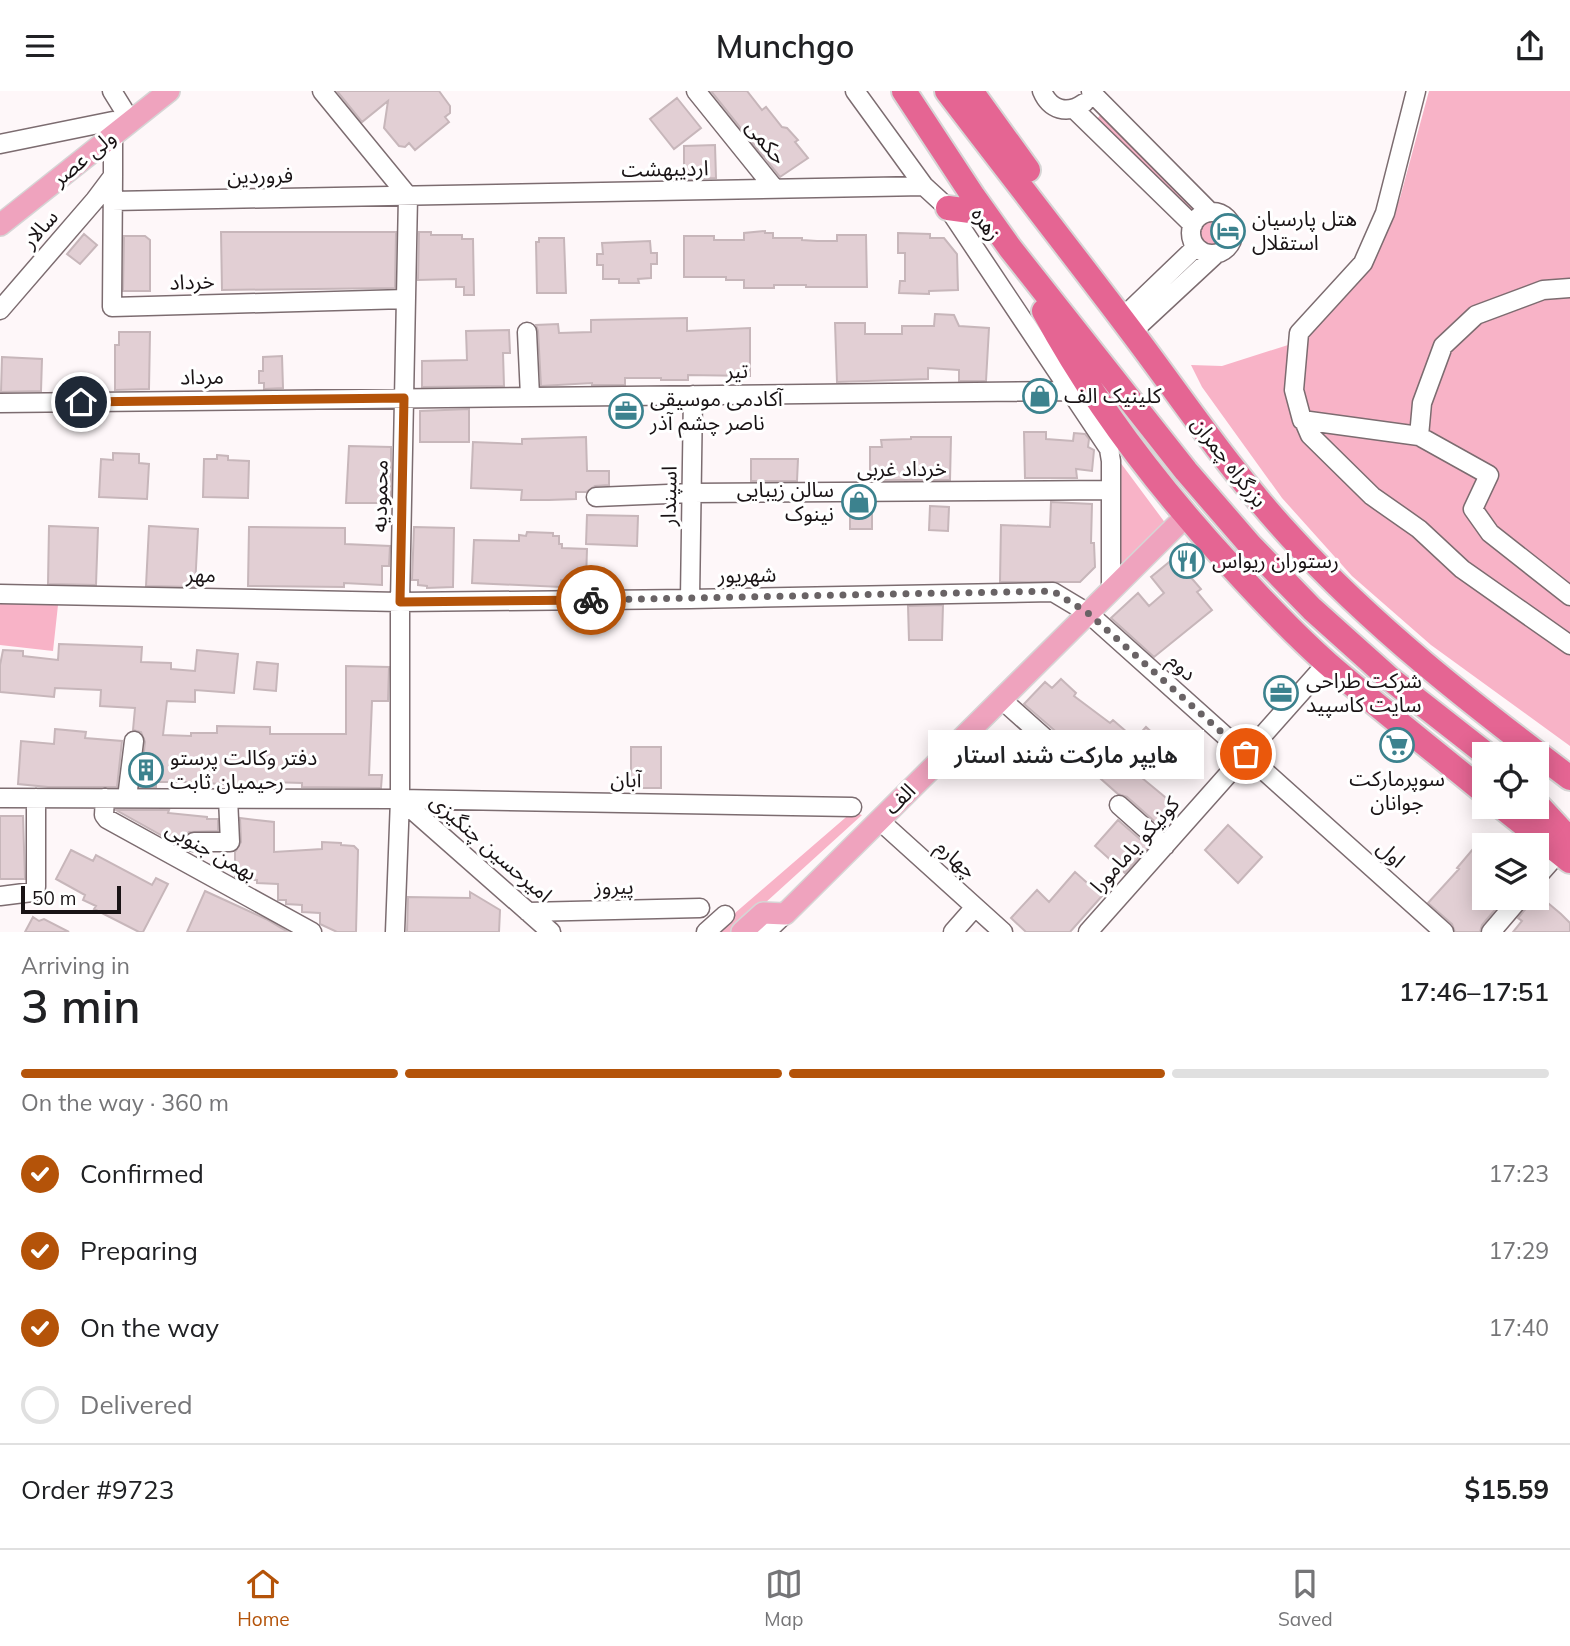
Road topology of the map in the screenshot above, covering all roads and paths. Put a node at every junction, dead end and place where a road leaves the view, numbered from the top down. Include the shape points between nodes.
1 (113, 91) edge
2 (151, 91) edge
3 (169, 91) edge
4 (321, 91) edge
5 (696, 91) edge
6 (855, 91) edge
7 (885, 91) edge
8 (904, 91) edge
9 (947, 91) edge
10 (971, 91) edge
11 (1042, 91) edge
12 (1091, 91) edge
13 (1416, 91) edge
14 (1074, 109) junction
15 (117, 123) junction
16 (0, 144) edge
17 (113, 176) junction
18 (924, 186) junction
19 (775, 189) junction
20 (408, 196) junction
21 (112, 201) junction
22 (979, 205) junction
23 (948, 208) junction
24 (0, 212) edge
25 (1210, 212) junction
26 (0, 225) edge
27 (1193, 225) junction
28 (1196, 247) junction
29 (1010, 248) junction
30 (1216, 254) junction
31 (1097, 288) junction
32 (1570, 288) edge
33 (406, 299) junction
34 (0, 310) edge
35 (1127, 325) junction
36 (527, 332) dead end
37 (1071, 391) junction
38 (694, 395) junction
39 (530, 396) junction
40 (404, 398) junction
41 (0, 403) edge
42 (1304, 421) junction
43 (1419, 436) junction
44 (1111, 490) junction
45 (692, 493) junction
46 (596, 497) dead end
47 (1185, 517) junction
48 (1111, 590) junction
49 (0, 594) edge
50 (1570, 596) edge
51 (690, 599) junction
52 (400, 602) junction
53 (1088, 613) junction
54 (1570, 645) edge
55 (1327, 663) junction
56 (1001, 699) junction
57 (134, 741) dead end
58 (1472, 743) edge
59 (1246, 754) junction
60 (1073, 763) dead end
61 (1570, 778) edge
62 (1472, 782) edge
63 (0, 797) edge
64 (36, 798) junction
65 (105, 798) junction
66 (127, 798) junction
67 (228, 798) junction
68 (400, 799) junction
69 (1549, 802) edge
70 (1119, 805) dead end
71 (852, 807) dead end
72 (1570, 817) edge
73 (1519, 819) edge
74 (1546, 819) edge
75 (879, 820) junction
76 (194, 842) dead end
77 (1165, 846) junction
78 (1566, 851) edge
79 (1549, 866) edge
80 (0, 897) edge
81 (975, 907) junction
82 (700, 908) dead end
83 (1511, 910) edge
84 (528, 912) junction
85 (785, 914) junction
86 (725, 915) dead end
87 (1495, 931) edge
88 (312, 932) edge
89 (396, 932) edge
90 (551, 932) edge
91 (706, 932) edge
92 (742, 932) edge
93 (766, 932) edge
94 (953, 932) edge
95 (1003, 932) edge
96 (1088, 932) edge
97 (1444, 932) edge

1 - 15 street
2 - 15 main road, ولی عصر
3 - 15 main road, ولی عصر
4 - 20 street
5 - 19 street, حکمی
6 - 18 street, زهره
7 - 22 highway
8 - 22 highway, بزرگراه چمران
9 - 31 highway, بزرگراه چمران
10 - 31 highway via 1064,221
11 - 14 street via 1051,105
12 - 14 street via 1082,106
12 - 25 street
13 - 42 street via 1385,213 1363,263 1299,333 1294,390
14 - 27 street
15 - 16 street
15 - 17 street
15 - 24 main road, ولی عصر
15 - 26 main road, ولی عصر
17 - 21 street, خرداد
17 - 34 street, سالار
18 - 19 street, اردیبهشت
18 - 23 street, زهره
19 - 20 street, اردیبهشت
20 - 21 street, فروردین
20 - 33 street, محمودیه
21 - 33 street, خرداد via 112,307
22 - 23 highway
22 - 29 highway, بزرگراه چمران
23 - 37 street, زهره
25 - 27 street
25 - 30 street via 1224,215 1233,226 1229,247
27 - 28 street
28 - 30 street
28 - 35 street
29 - 47 highway via 1076,368
29 - 58 highway, بزرگراه چمران via 1250,545 1389,678
30 - 35 street
31 - 35 highway, بزرگراه چمران
32 - 43 street via 1544,290 1476,315 1443,347 1422,403
33 - 40 street, محمودیه
35 - 61 highway, بزرگراه چمران via 1202,429 1300,547 1418,659
36 - 39 street
37 - 38 street, تیر
37 - 44 street via 1109,449
38 - 39 street, تیر
38 - 45 street, اسپندار
39 - 40 street, تیر
40 - 41 street, مرداد
40 - 52 street, محمودیه
42 - 43 street
42 - 54 street via 1310,435 1372,496 1419,529 1462,569
43 - 50 street via 1489,475 1473,509 1490,533
44 - 45 street, خرداد غربی
44 - 48 street
45 - 46 street, خرداد غربی
45 - 51 street, اسپندار
47 - 48 main road, الف
47 - 55 highway
48 - 53 main road, الف
49 - 52 street, مهر
51 - 52 street, شهریور
51 - 53 street, شهریور via 1053,591
52 - 68 street, محمودیه
53 - 56 main road, الف
53 - 59 street, دوم
55 - 59 street, کونیکو یامامورا
55 - 62 highway
56 - 60 street
56 - 75 main road, الف
57 - 66 street
59 - 77 street, کونیکو یامامورا
59 - 97 street, اول
63 - 64 street, آبان
64 - 65 street, آبان
64 - 80 street via 36,887 32,893
65 - 66 street, آبان
65 - 88 street, بهمن جنوبی via 107,819
66 - 67 street, آبان
67 - 68 street, آبان
67 - 76 street via 230,842
68 - 71 street, آبان
68 - 84 street, امیرحسین چنگیزی
68 - 89 street, محمودیه
69 - 72 highway
70 - 77 street
73 - 78 highway
74 - 78 highway
75 - 81 street, چهارم
75 - 85 main road, الف
77 - 96 street, کونیکو یامامورا
78 - 79 street
81 - 94 street
81 - 95 street, چهارم
82 - 84 street, پیروز
83 - 87 street
84 - 90 street, امیرحسین چنگیزی
85 - 92 main road via 763,913
85 - 93 street
86 - 91 street

